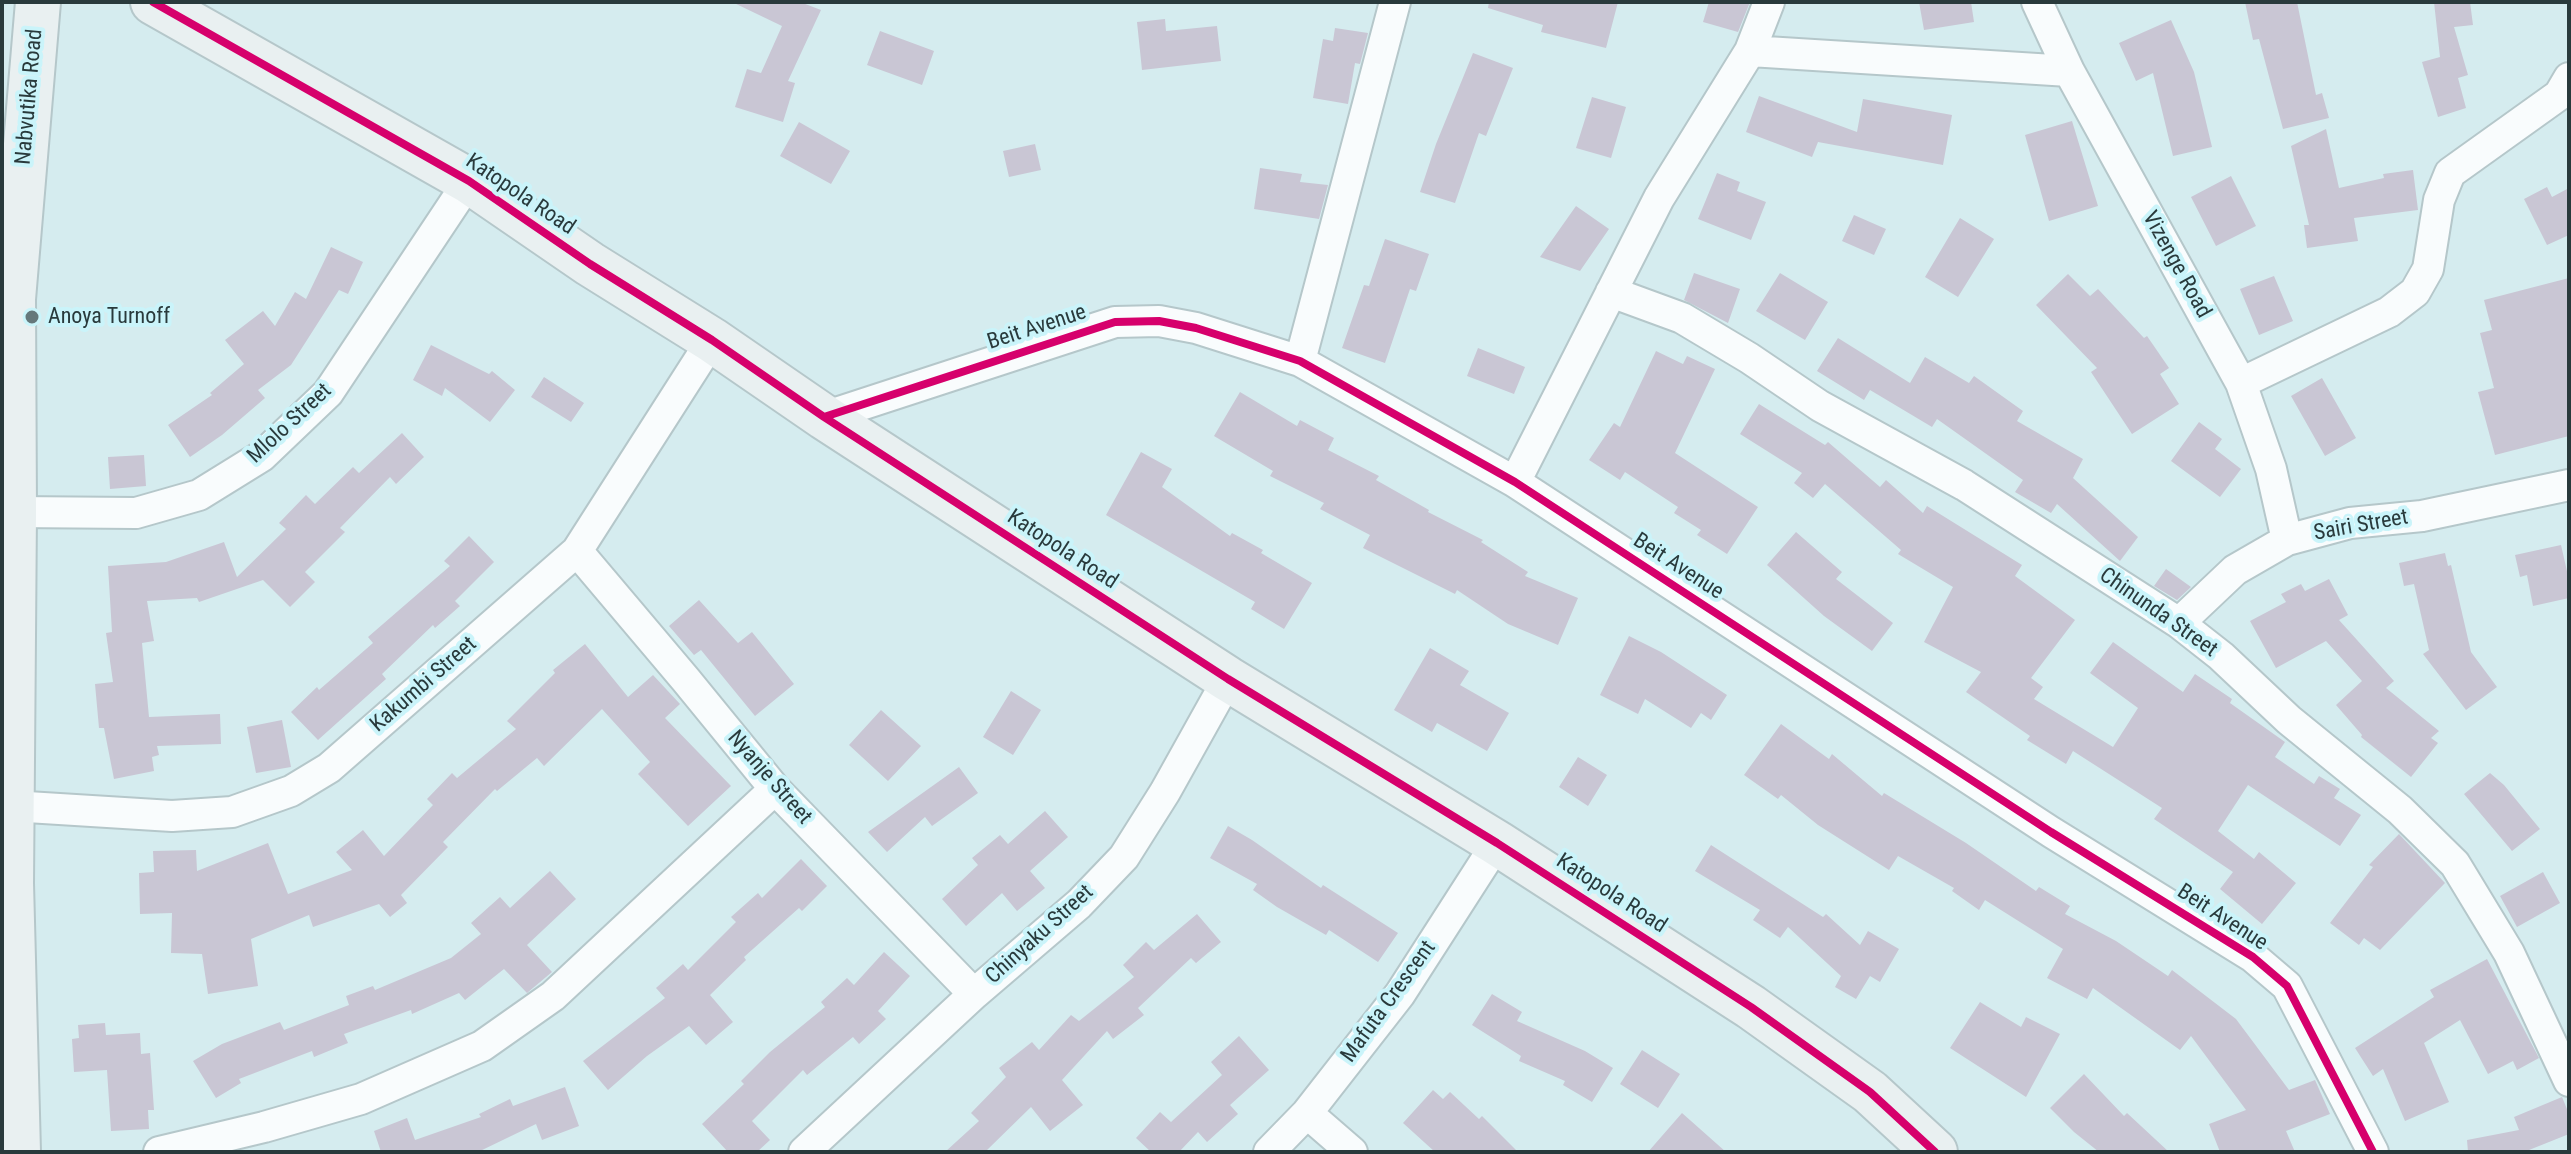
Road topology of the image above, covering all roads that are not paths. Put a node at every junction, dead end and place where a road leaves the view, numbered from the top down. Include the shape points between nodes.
1 (38, 2) edge
2 (153, 2) edge
3 (1395, 2) edge
4 (1769, 2) edge
5 (2037, 2) edge
6 (1750, 51) junction
7 (2069, 71) junction
8 (2569, 78) edge
9 (469, 181) junction
10 (1611, 292) junction
11 (8, 300) edge
12 (712, 340) junction
13 (1300, 361) junction
14 (2241, 383) junction
15 (824, 417) junction
16 (1515, 482) junction
17 (2569, 485) edge
18 (14, 512) junction
19 (2287, 540) junction
20 (577, 551) junction
21 (2179, 623) junction
22 (1228, 679) junction
23 (775, 789) junction
24 (11, 806) junction
25 (1497, 843) junction
26 (974, 994) junction
27 (2569, 1081) edge
28 (9, 1096) edge
29 (1307, 1113) junction
30 (18, 1152) edge
31 (159, 1152) edge
32 (804, 1152) edge
33 (1269, 1152) edge
34 (1352, 1152) edge
35 (1935, 1152) edge
36 (2373, 1152) edge

1 - 11 street, Nabvutika Road
2 - 9 street, Katopola Road
3 - 13 street
4 - 6 street
5 - 7 street, Vizenge Road
6 - 7 street
6 - 10 street via 1659,198
7 - 14 street, Vizenge Road
8 - 14 street via 2559,95 2450,173 2439,200 2428,269 2415,292 2389,312
9 - 12 street, Katopola Road
9 - 18 street, Mlolo Street via 328,393 262,456 199,495 136,513
10 - 16 street
10 - 21 street, Chinunda Street via 1682,318 1820,406 1964,485
11 - 18 street, Nabvutika Road
12 - 15 street, Katopola Road
12 - 20 street, Kakumbi Street
13 - 15 street, Beit Avenue via 1171,323 1115,322
13 - 16 street, Beit Avenue
14 - 19 street, Vizenge Road via 2271,469
15 - 22 street, Katopola Road
16 - 36 street, Beit Avenue via 2051,832 2253,957 2287,986
17 - 19 street, Sairi Street via 2422,516 2350,523
18 - 24 street, Nabvutika Road
19 - 21 street, Sairi Street via 2235,570
20 - 23 street, Nyanje Street
20 - 24 street, Kakumbi Street via 329,768 291,791 232,812 187,815
21 - 27 street, Chinunda Street via 2400,810 2455,864 2509,953
22 - 25 street, Katopola Road
22 - 26 street, Chinyaku Street via 1124,857 1079,904
23 - 26 street, Nyanje Street
23 - 31 street via 553,996 482,1046 361,1099
24 - 28 street, Nabvutika Road
25 - 29 street, Mafuta Crescent via 1400,994
25 - 35 street, Katopola Road via 1751,1007 1870,1092
26 - 32 street, Chinyaku Street
28 - 30 street, Nabvutika Road
29 - 33 street, Mafuta Crescent
29 - 34 street

